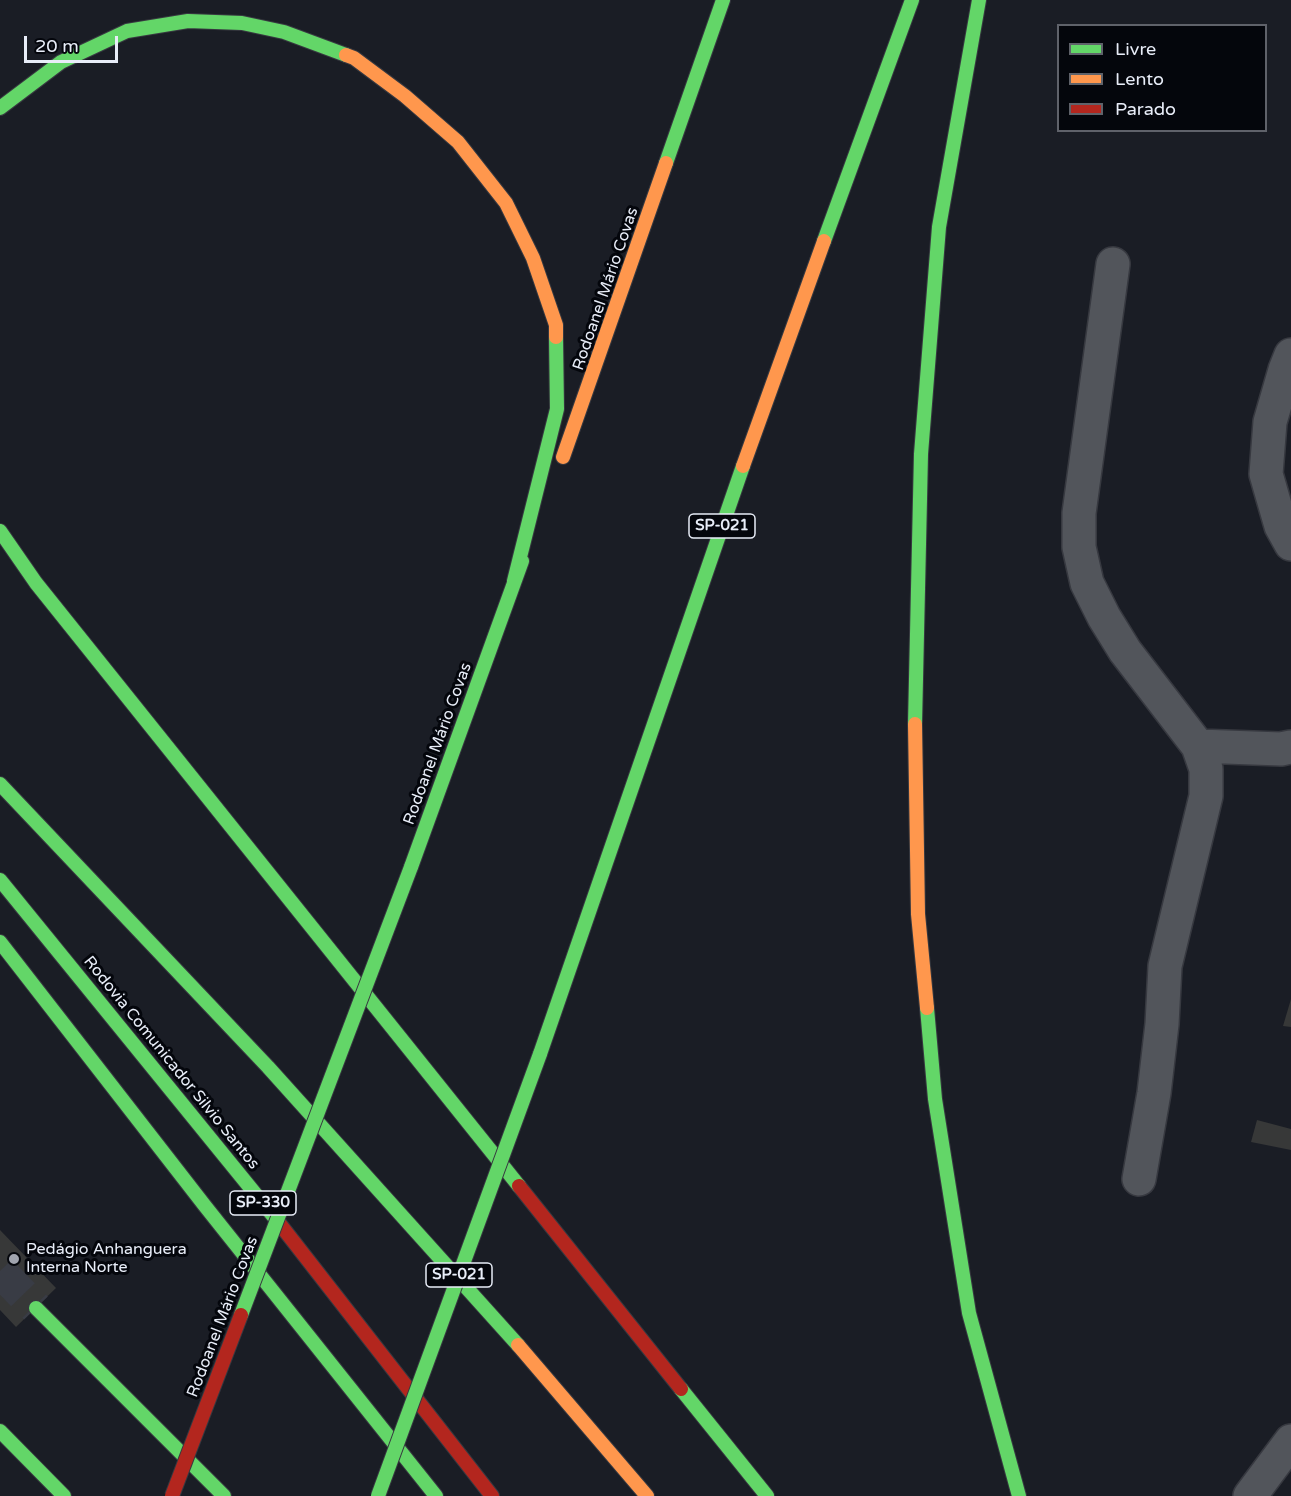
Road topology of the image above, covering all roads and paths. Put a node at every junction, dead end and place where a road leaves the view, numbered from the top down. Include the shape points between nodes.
1 (723, 0) edge
2 (912, 0) edge
3 (979, 0) edge
4 (0, 108) edge
5 (1113, 264) dead end
6 (1291, 355) edge
7 (0, 531) edge
8 (1291, 544) edge
9 (514, 581) junction
10 (1198, 746) junction
11 (1291, 747) edge
12 (0, 784) edge
13 (0, 880) edge
14 (0, 942) edge
15 (1139, 1179) dead end
16 (36, 1308) tunnel mouth
17 (0, 1431) edge
18 (1291, 1441) edge
19 (64, 1496) edge
20 (172, 1496) edge
21 (224, 1496) edge
22 (378, 1496) edge
23 (436, 1496) edge
24 (492, 1496) edge
25 (647, 1496) edge
26 (767, 1496) edge
27 (1019, 1496) edge
28 (1250, 1496) edge

1 - 9 highway, Rodoanel Mário Covas via 575,427
2 - 22 highway, SP-021, bridge via 751,442 540,1054
3 - 27 highway via 939,227 921,454 915,697 918,914 935,1098 969,1313
4 - 9 highway via 61,62 127,32 188,21 242,23 285,32 354,58 458,142 506,203 533,258 556,325 557,408
5 - 10 street via 1079,513 1079,547 1087,584 1104,617 1125,651
6 - 8 street via 1270,422 1266,474 1281,526
7 - 26 highway via 36,583
9 - 20 highway, Rodoanel Mário Covas, bridge via 411,867
10 - 11 street
10 - 15 street via 1206,769 1206,796 1165,966 1154,1093
12 - 25 highway via 268,1067 558,1390
13 - 24 highway, Rodovia Comunicador Silvio Santos / SP-330 via 240,1173
14 - 23 highway, SP-330
16 - 21 highway
17 - 19 highway
18 - 28 street

